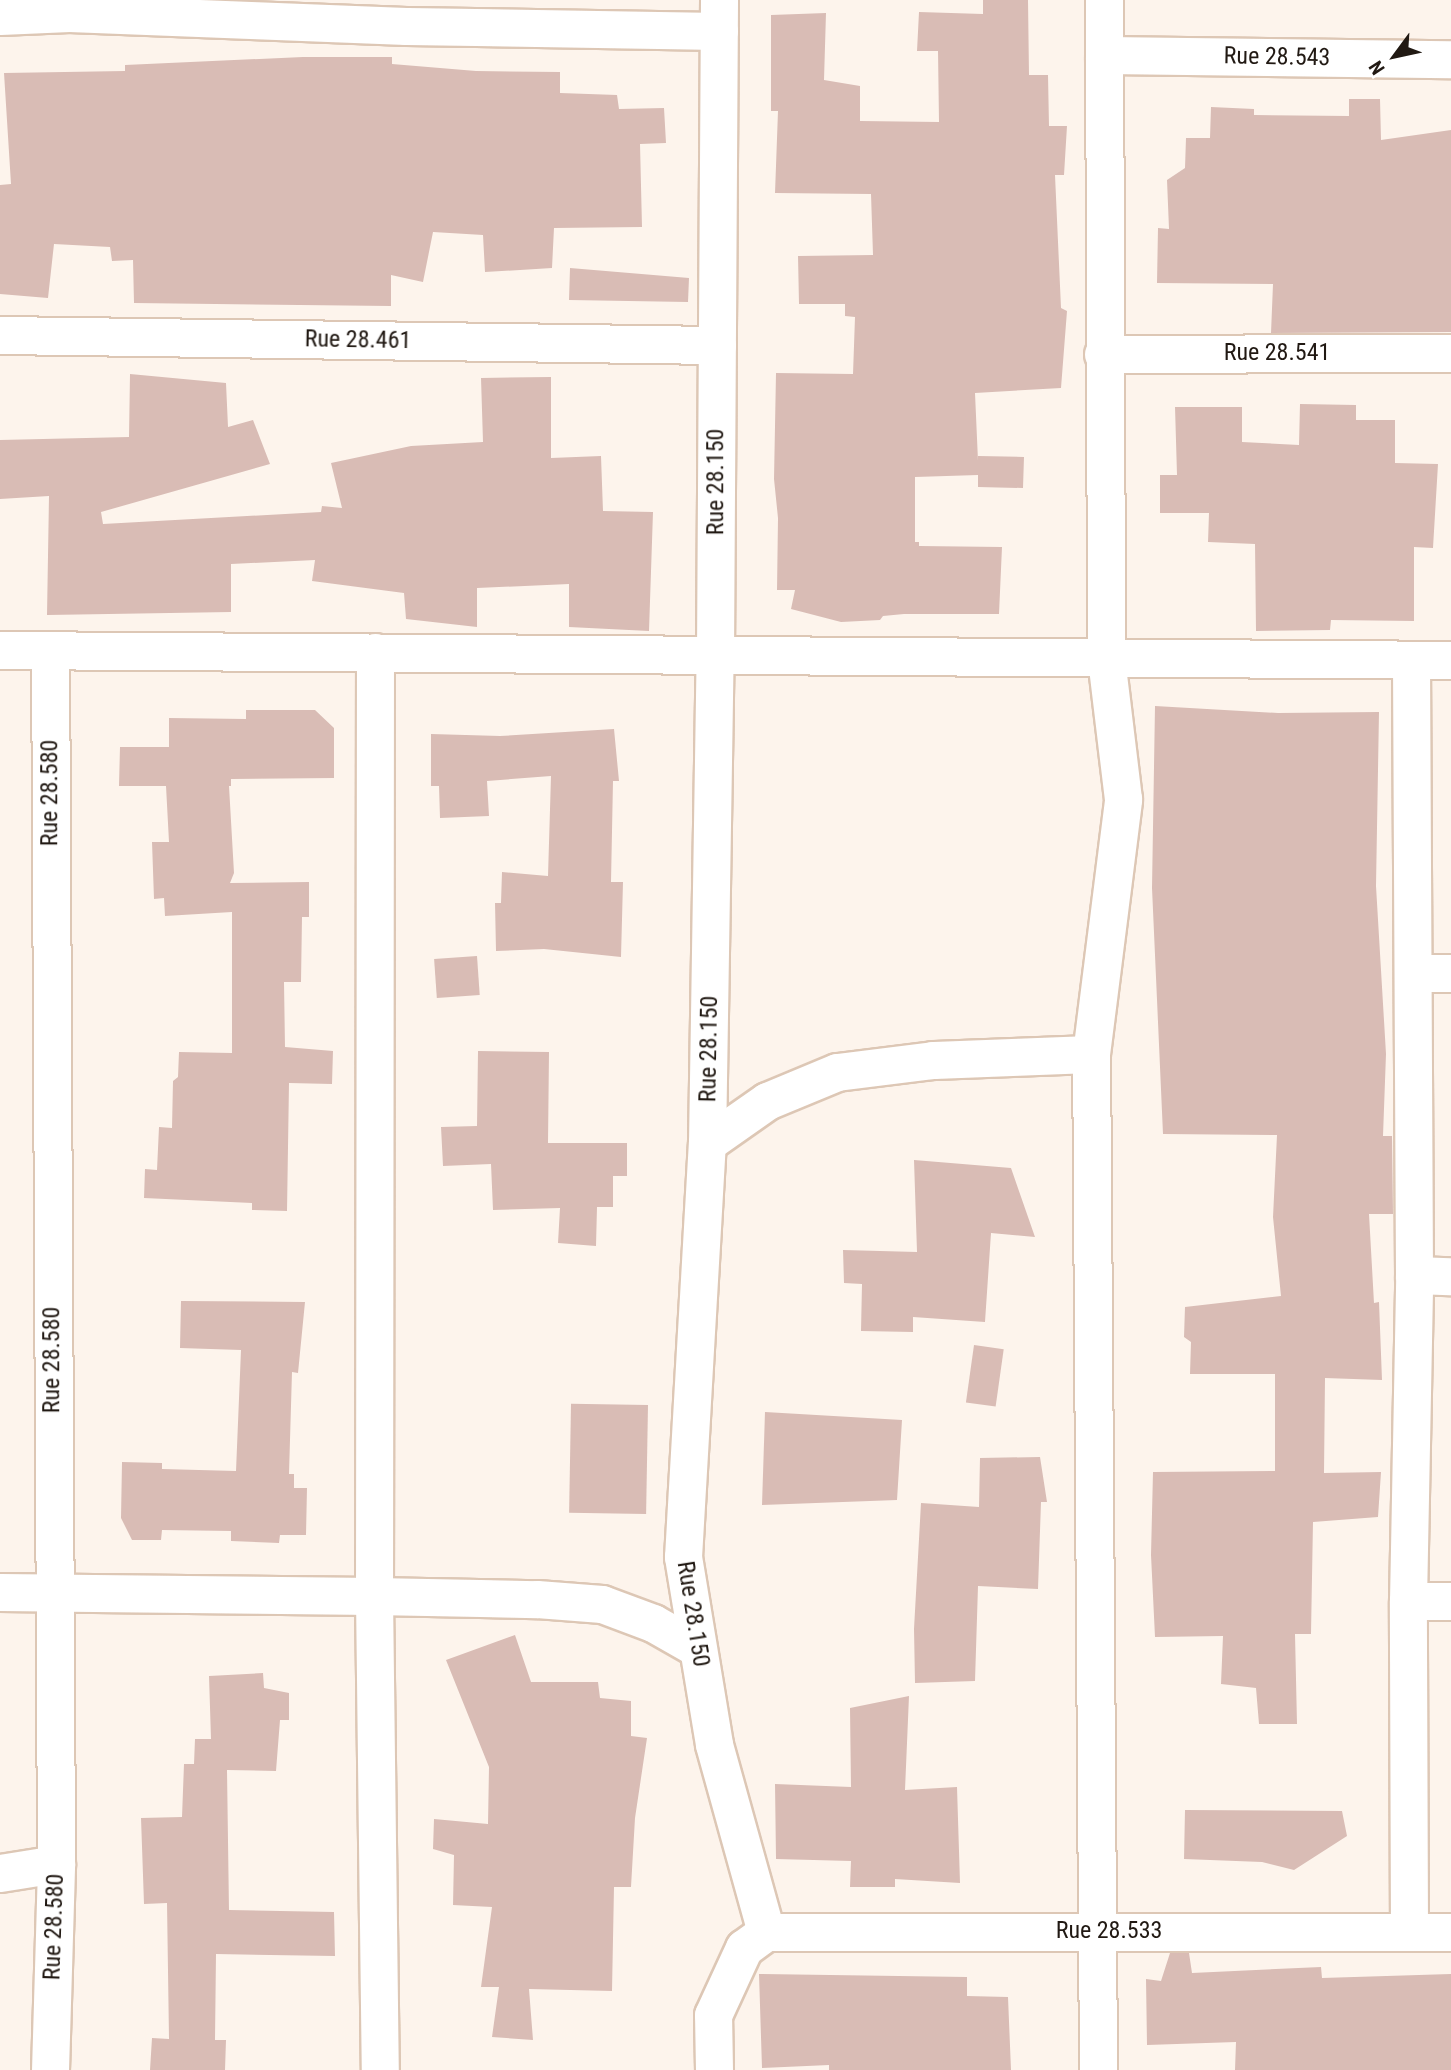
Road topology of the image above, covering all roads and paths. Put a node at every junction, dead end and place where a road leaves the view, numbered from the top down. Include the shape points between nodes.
1 (1104, 0) edge
2 (69, 7) edge
3 (406, 13) edge
4 (719, 15) edge
5 (0, 16) edge
6 (1104, 55) junction
7 (1451, 59) edge
8 (0, 335) edge
9 (717, 345) junction
10 (1451, 353) edge
11 (1103, 354) junction
12 (0, 650) edge
13 (50, 650) junction
14 (376, 652) junction
15 (715, 655) junction
16 (1106, 659) junction
17 (1411, 660) junction
18 (1451, 660) edge
19 (1413, 973) junction
20 (1451, 973) edge
21 (1091, 1054) junction
22 (707, 1143) junction
23 (1414, 1275) junction
24 (1451, 1276) edge
25 (0, 1592) edge
26 (53, 1593) junction
27 (374, 1595) junction
28 (1408, 1601) junction
29 (1451, 1601) edge
30 (697, 1648) junction
31 (55, 1864) junction
32 (0, 1873) edge
33 (1098, 1930) junction
34 (1409, 1931) junction
35 (766, 1932) junction
36 (1451, 1932) edge
37 (50, 2070) edge
38 (380, 2070) edge
39 (714, 2070) edge
40 (1098, 2070) edge

1 - 6 street
2 - 3 street
2 - 5 street
3 - 4 street
4 - 9 street, Rue 28.150
6 - 7 street, Rue 28.543
6 - 11 street
8 - 9 street, Rue 28.461
9 - 15 street, Rue 28.150
10 - 11 street, Rue 28.541
11 - 16 street
12 - 13 street
13 - 14 street
13 - 26 street, Rue 28.580
14 - 15 street
14 - 27 street
15 - 16 street
15 - 22 street, Rue 28.150
16 - 17 street
16 - 21 street via 1123,799
17 - 18 street
17 - 19 street
19 - 20 street
19 - 23 street
21 - 22 street via 933,1060 837,1072 767,1101
21 - 33 street
22 - 30 street, Rue 28.150 via 683,1557
23 - 24 street
23 - 28 street
25 - 26 street
26 - 27 street
26 - 31 street, Rue 28.580
27 - 30 street via 603,1604 653,1623
27 - 38 street
28 - 29 street
28 - 34 street
30 - 35 street, Rue 28.150 via 714,1744
31 - 32 street
31 - 37 street, Rue 28.580
33 - 34 street, Rue 28.533
33 - 35 street, Rue 28.533
33 - 40 street
34 - 36 street, Rue 28.533
35 - 39 street via 744,1948 713,2015

